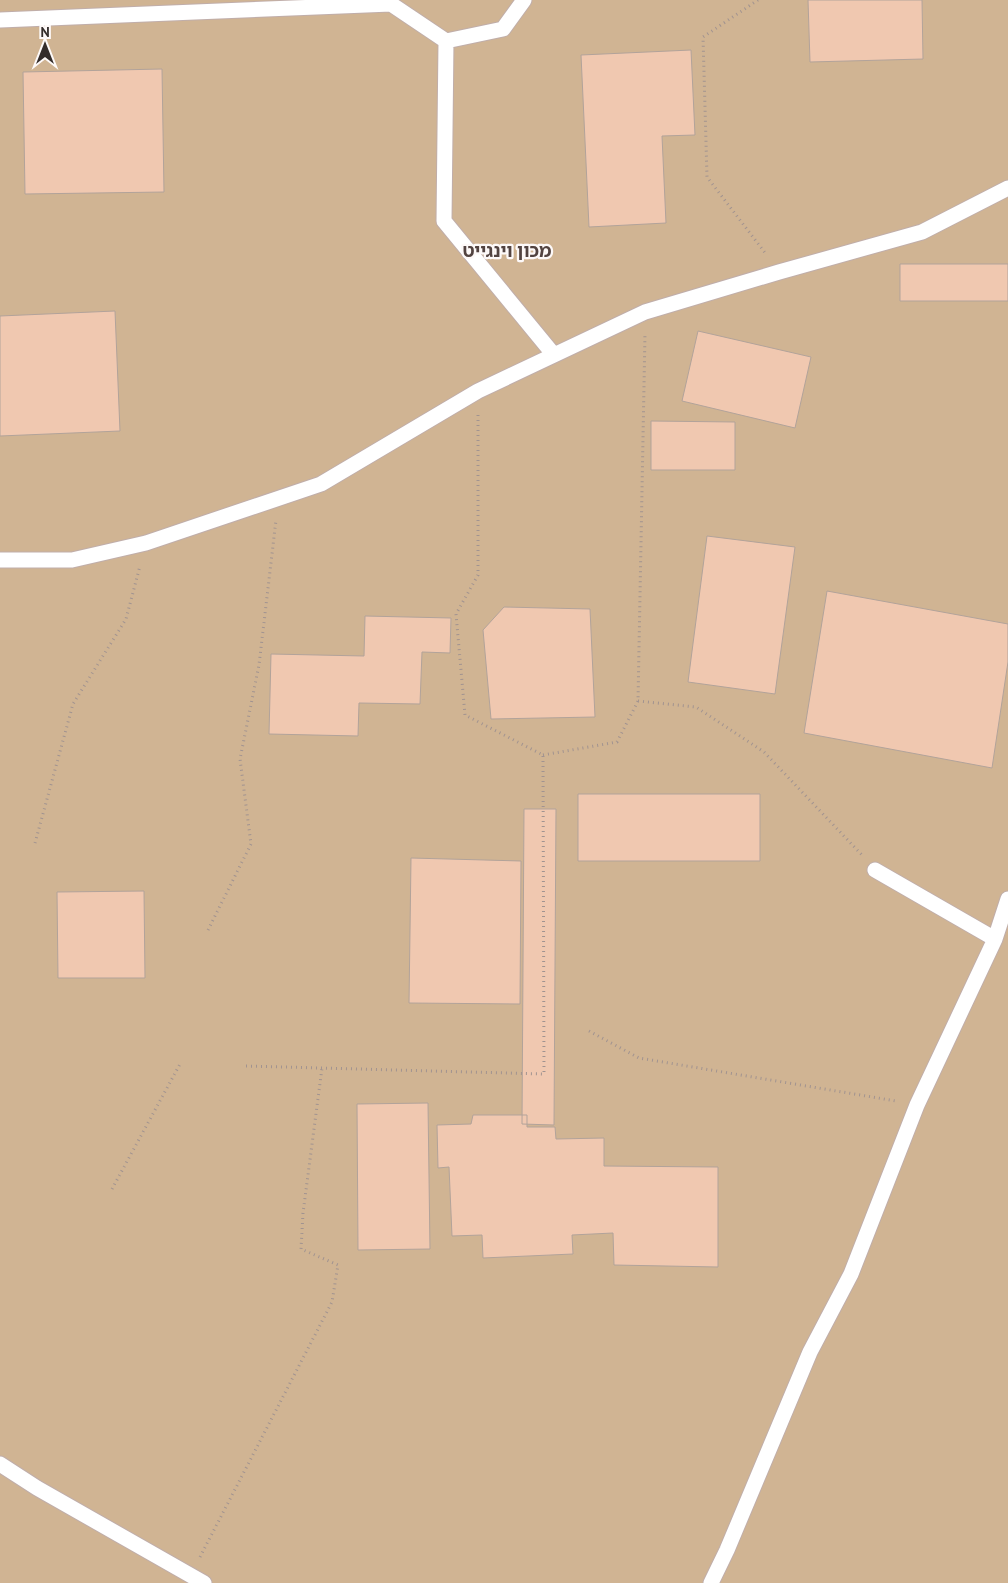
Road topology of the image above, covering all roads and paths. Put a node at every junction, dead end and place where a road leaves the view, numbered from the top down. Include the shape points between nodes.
1 (524, 0) edge
2 (758, 0) edge
3 (0, 20) edge
4 (446, 41) junction
5 (1008, 188) edge
6 (779, 272) junction
7 (645, 312) junction
8 (554, 355) junction
9 (478, 392) junction
10 (278, 499) junction
11 (146, 543) junction
12 (0, 560) edge
13 (638, 702) junction
14 (543, 755) junction
15 (35, 843) dead end
16 (875, 870) joint
17 (1008, 899) edge
18 (208, 930) dead end
19 (994, 939) junction
20 (589, 1032) dead end
21 (180, 1064) dead end
22 (246, 1066) dead end
23 (322, 1068) junction
24 (916, 1105) junction
25 (112, 1189) dead end
26 (0, 1464) edge
27 (190, 1575) junction
28 (204, 1583) edge
29 (711, 1583) edge

1 - 4 lane via 503,29
2 - 6 path via 702,37 707,177
3 - 4 lane via 392,4
4 - 8 lane via 444,221
5 - 6 lane via 922,232
6 - 7 lane
7 - 8 lane
7 - 13 path
8 - 9 lane
9 - 10 lane via 321,484
9 - 14 path via 478,574 456,614 466,715
10 - 11 lane
10 - 18 path via 259,665 240,759 251,844
11 - 12 lane via 72,560
11 - 15 path via 126,619 73,704
13 - 14 path via 617,742
13 - 16 path via 696,707 764,752
14 - 23 path via 544,1074
16 - 19 lane
17 - 19 lane
19 - 24 lane
20 - 24 path via 639,1058
21 - 25 path
22 - 23 path
23 - 27 path via 301,1249 338,1265 332,1302
24 - 29 lane via 851,1274 810,1352
26 - 27 lane
27 - 28 lane

